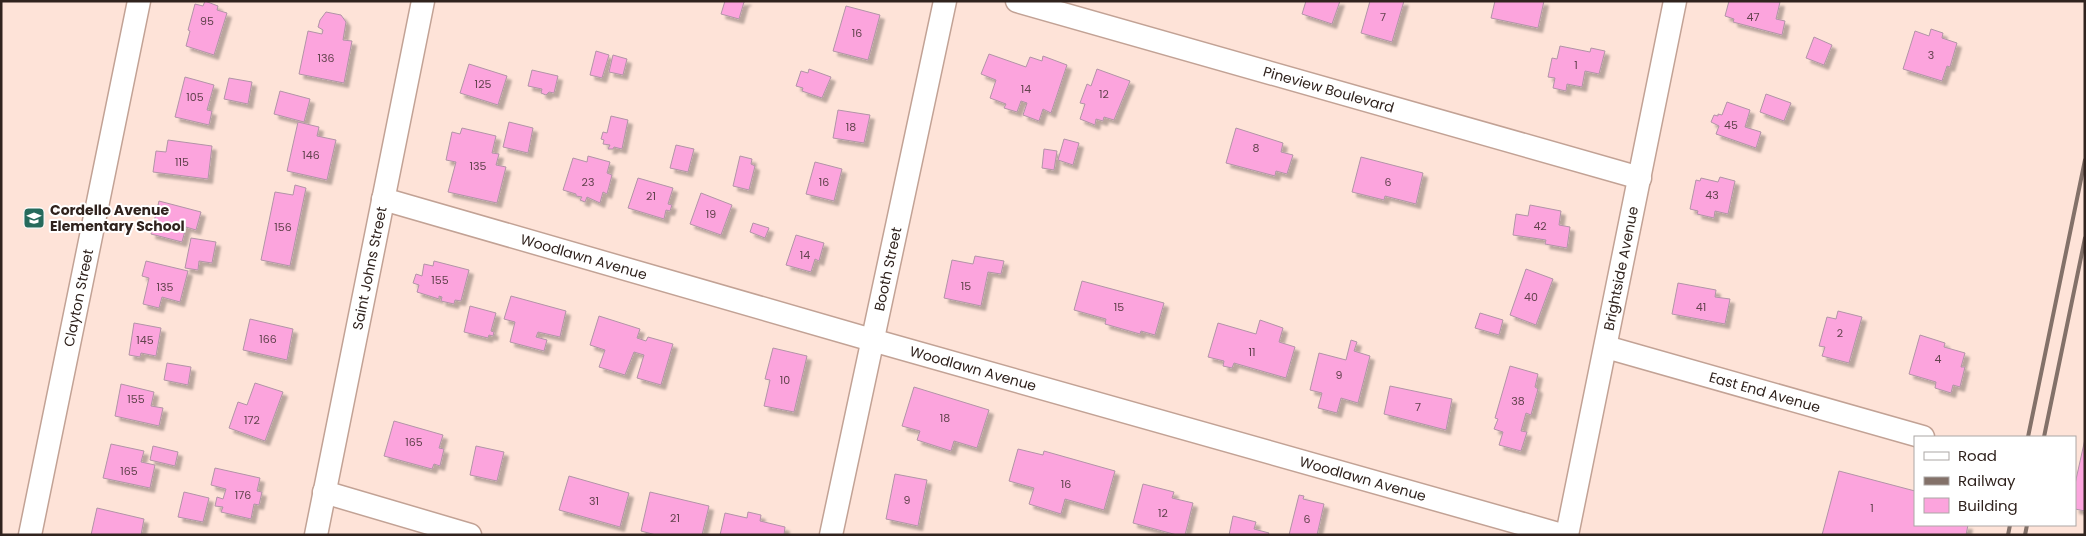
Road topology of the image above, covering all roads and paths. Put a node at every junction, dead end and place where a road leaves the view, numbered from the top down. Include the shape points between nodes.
1 (138, 1) edge
2 (423, 1) edge
3 (945, 1) edge
4 (1017, 1) edge
5 (1675, 1) edge
6 (1640, 178) junction
7 (383, 199) junction
8 (872, 340) junction
9 (1606, 347) junction
10 (1919, 436) edge
11 (324, 492) junction
12 (30, 535) edge
13 (316, 535) edge
14 (470, 535) edge
15 (831, 535) edge
16 (1562, 535) edge
17 (1566, 535) edge

1 - 12 street, Clayton Street
2 - 7 street, Saint Johns Street
3 - 8 street, Booth Street
4 - 6 street, Pineview Boulevard
5 - 6 street, Brightside Avenue
6 - 9 street, Brightside Avenue
7 - 8 street, Woodlawn Avenue
7 - 11 street, Saint Johns Street
8 - 15 street, Booth Street
8 - 16 street, Woodlawn Avenue
9 - 10 street, East End Avenue
9 - 17 street, Brightside Avenue
11 - 13 street, Saint Johns Street
11 - 14 street

